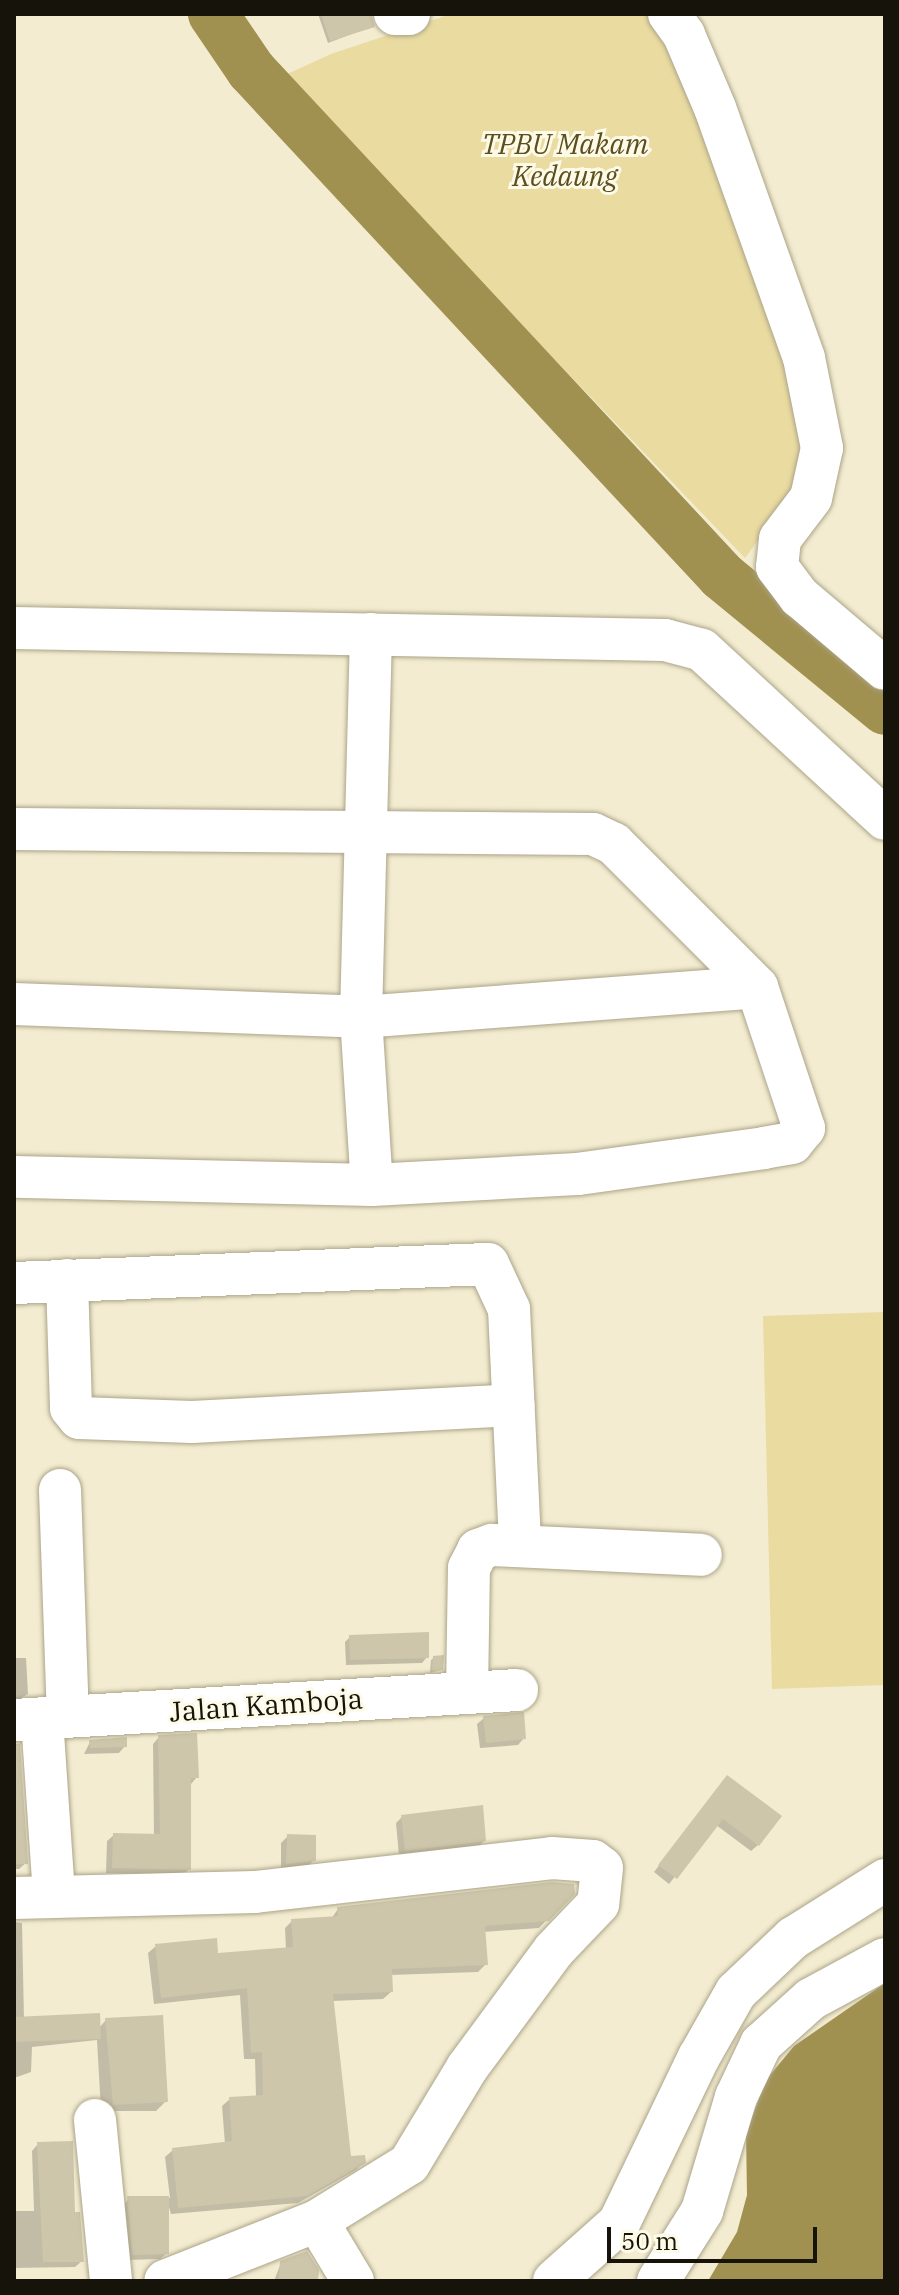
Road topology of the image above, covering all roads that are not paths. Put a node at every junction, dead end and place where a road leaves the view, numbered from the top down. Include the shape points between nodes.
1 (395, 14) edge
2 (409, 14) edge
3 (669, 14) edge
4 (14, 628) edge
5 (371, 634) junction
6 (885, 669) edge
7 (885, 819) edge
8 (14, 829) edge
9 (369, 832) junction
10 (757, 987) junction
11 (14, 1004) edge
12 (361, 1017) junction
13 (14, 1177) edge
14 (372, 1185) junction
15 (67, 1280) junction
16 (14, 1283) edge
17 (514, 1405) junction
18 (60, 1490) dead end
19 (520, 1546) junction
20 (701, 1555) dead end
21 (517, 1690) dead end
22 (467, 1693) junction
23 (41, 1719) edge
24 (885, 1880) edge
25 (34, 1897) edge
26 (885, 1959) edge
27 (95, 2120) dead end
28 (317, 2221) junction
29 (111, 2281) edge
30 (165, 2281) edge
31 (353, 2281) edge
32 (554, 2281) edge
33 (658, 2281) edge

1 - 2 street
3 - 6 street via 684,35 715,108 804,358 822,448 811,498 780,539 777,567 800,597
4 - 5 street
5 - 7 street via 665,640 702,650
5 - 9 street
8 - 9 street
9 - 10 street via 593,834 614,844
9 - 12 street
10 - 12 street
10 - 14 street via 804,1128 792,1143 577,1174
11 - 12 street
12 - 14 street
13 - 14 street
15 - 16 street
15 - 17 street via 488,1264 509,1309
15 - 17 street via 71,1408 79,1418 192,1422
17 - 19 street
18 - 23 street
19 - 20 street
19 - 22 street via 492,1545 473,1555
21 - 22 street, Jalan Kamboja
22 - 23 street, Jalan Kamboja
23 - 25 street
24 - 32 street via 793,1938 736,1992 619,2223
25 - 28 street via 311,1888 552,1858 598,1864 604,1875 598,1904 554,1950 467,2068 409,2164
26 - 33 street via 811,1999 761,2044 736,2097 702,2211
27 - 29 street
28 - 30 street
28 - 31 street

